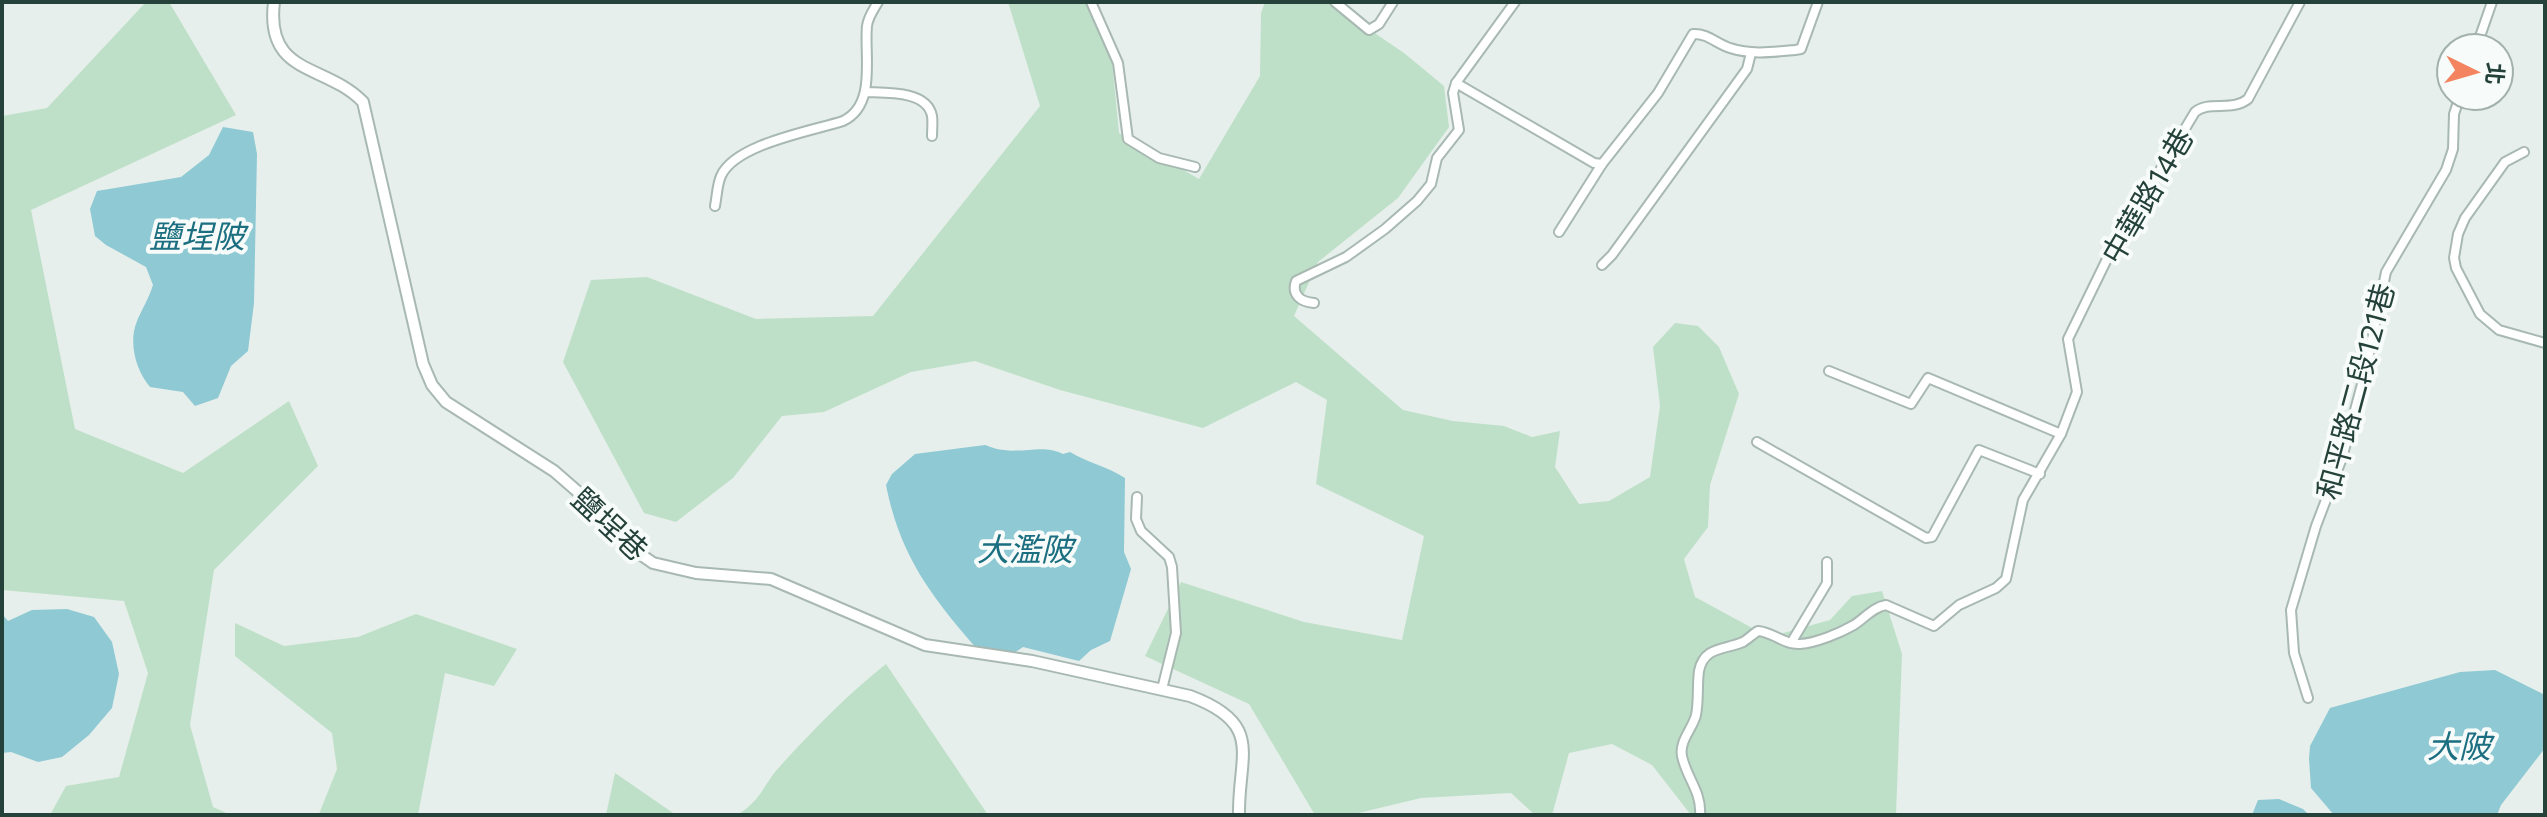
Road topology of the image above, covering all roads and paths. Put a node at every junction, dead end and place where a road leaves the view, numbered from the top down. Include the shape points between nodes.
1 (274, 2) edge
2 (878, 2) edge
3 (1091, 2) edge
4 (1335, 2) edge
5 (1393, 2) edge
6 (1515, 2) edge
7 (1818, 2) edge
8 (2300, 2) edge
9 (2492, 2) edge
10 (2482, 32) edge
11 (1751, 53) junction
12 (1456, 83) junction
13 (865, 92) junction
14 (2456, 112) edge
15 (932, 136) dead end
16 (2524, 152) dead end
17 (1602, 164) junction
18 (1195, 167) dead end
19 (715, 206) dead end
20 (1559, 232) dead end
21 (1602, 265) dead end
22 (1314, 303) dead end
23 (2545, 343) edge
24 (1829, 371) dead end
25 (2061, 434) junction
26 (1757, 442) dead end
27 (2040, 474) junction
28 (1137, 497) dead end
29 (1827, 562) dead end
30 (1791, 643) junction
31 (1162, 689) junction
32 (2308, 698) dead end
33 (1239, 815) edge
34 (1700, 815) edge

1 - 31 street, 鹽埕巷 via 274,33 286,56 363,102 432,385 464,415 554,471 640,554 653,563 696,573 771,579 925,645
2 - 13 street via 867,24
3 - 18 street via 1115,53 1128,139 1159,158
4 - 5 street via 1369,30
6 - 12 street
7 - 11 street via 1801,49
8 - 25 street, 中華路14巷 via 2248,99 2234,107 2197,108 2108,257 2068,339 2077,392
9 - 10 street
11 - 17 street via 1693,34 1658,93
11 - 21 street via 1747,69
12 - 17 street
12 - 22 street via 1459,130 1437,158 1431,184 1385,229 1328,267 1296,281 1298,298
13 - 15 street via 923,102 932,114
13 - 19 street via 852,117 734,159 721,173
14 - 32 street, 和平路二段121巷 via 2451,159 2386,272 2342,458 2291,610 2294,653
16 - 23 street via 2505,162 2465,218 2454,258 2480,314 2499,330
17 - 20 street
24 - 25 street via 1911,404 1928,378
25 - 27 street, 中華路14巷
26 - 27 street via 1926,538 1932,537 1979,450
27 - 30 street, 中華路14巷 via 2023,500 2009,571 1996,588 1959,605 1934,626 1886,605 1827,636
28 - 31 street via 1141,531 1169,557 1172,567 1176,633
29 - 30 street via 1827,583
30 - 34 street, 中華路14巷 via 1758,631 1702,660 1696,715 1681,749
31 - 33 street, 鹽埕巷 via 1214,705 1236,727 1245,752

